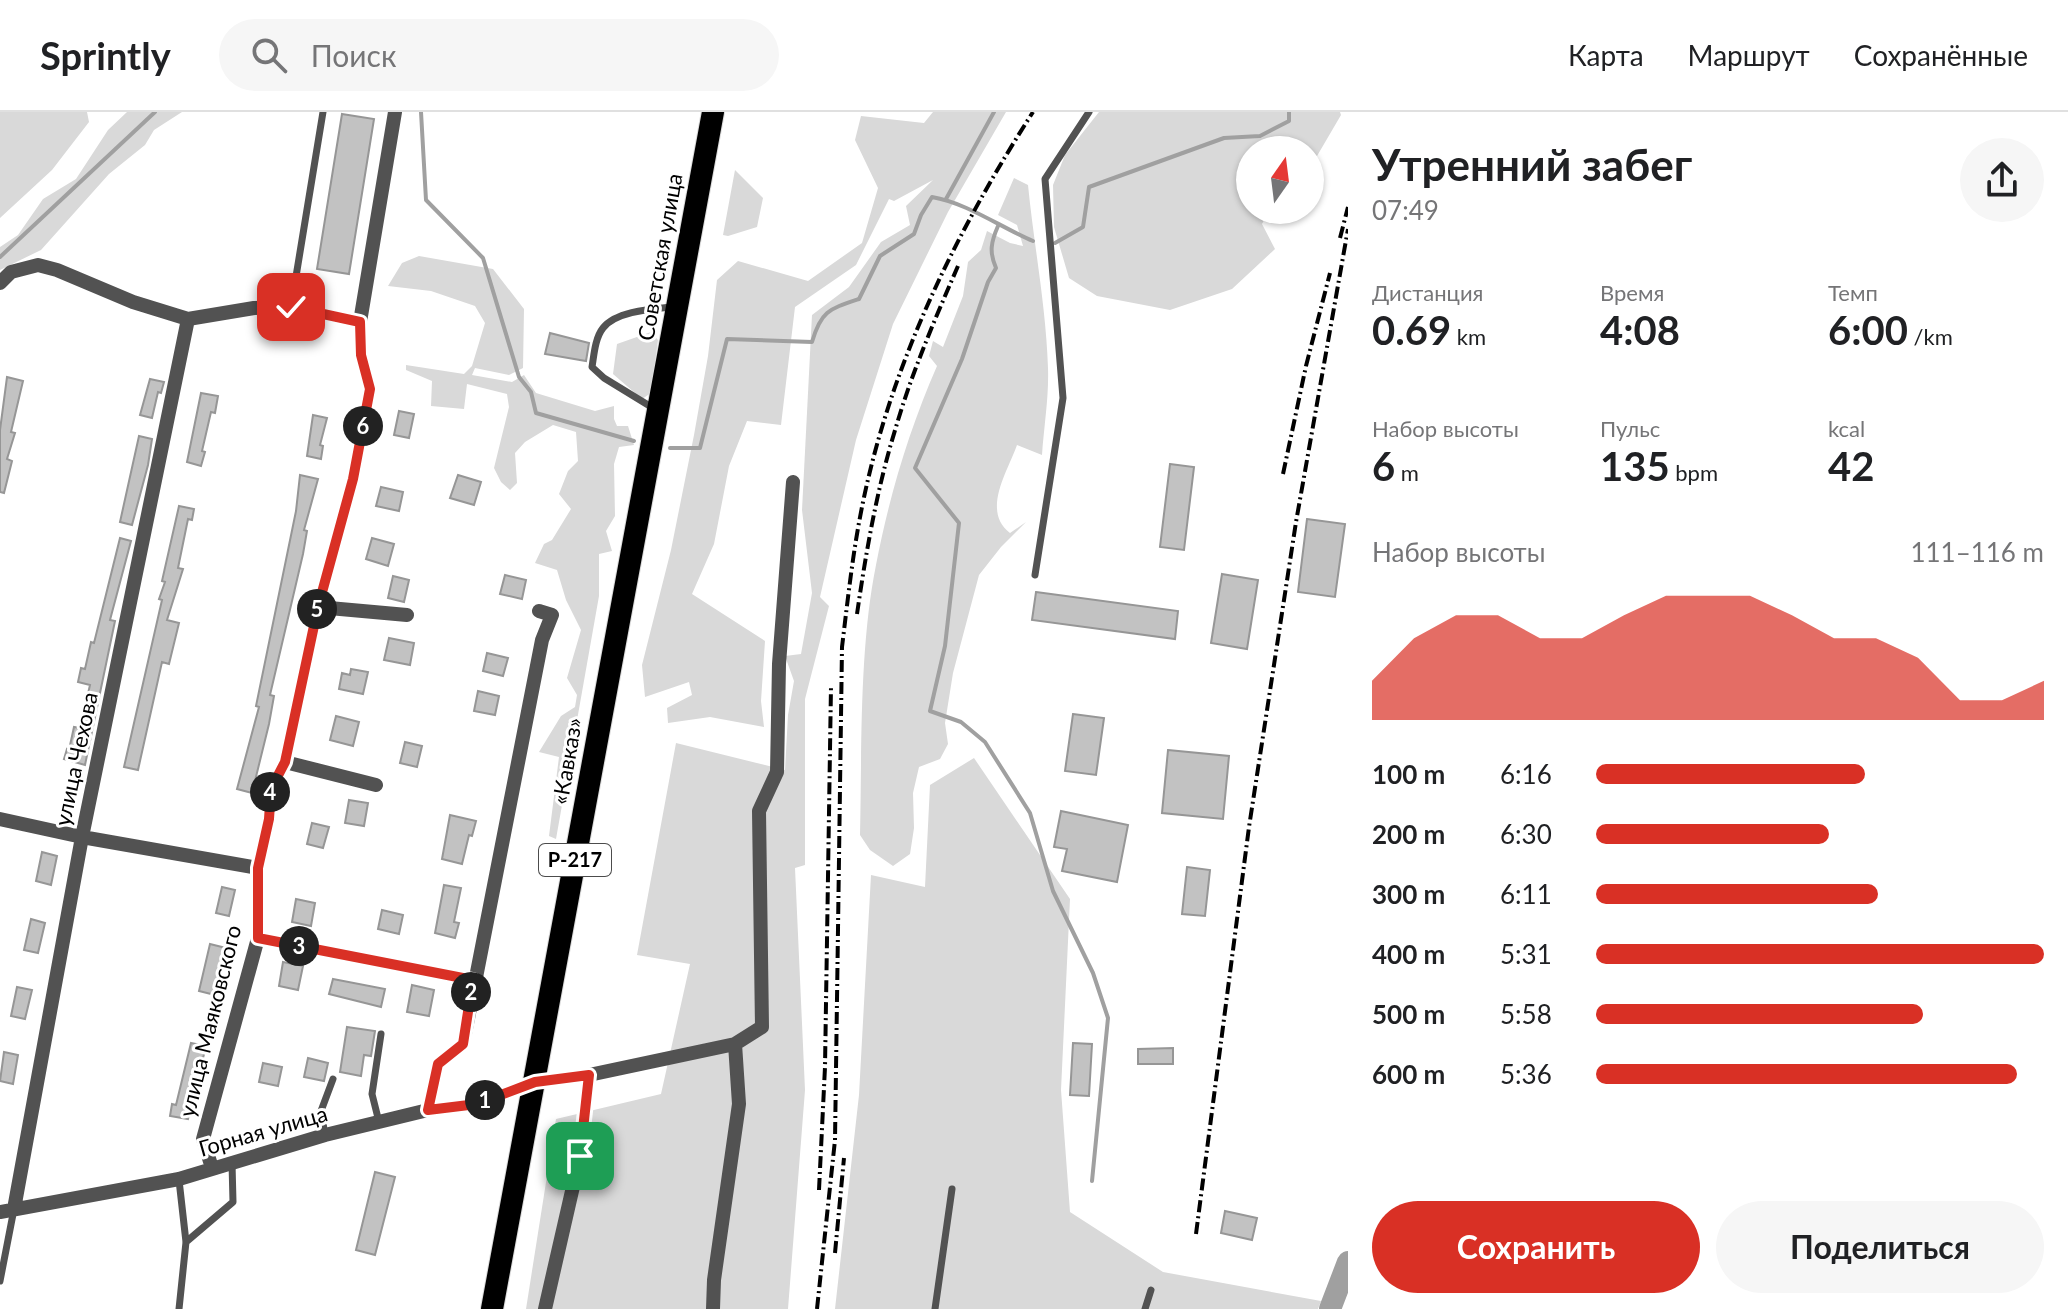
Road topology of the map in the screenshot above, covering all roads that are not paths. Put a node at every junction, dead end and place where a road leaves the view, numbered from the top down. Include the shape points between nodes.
1 (323, 112) edge
2 (395, 112) edge
3 (713, 112) edge
4 (1089, 112) edge
5 (0, 283) edge
6 (678, 306) junction
7 (291, 307) junction
8 (188, 319) junction
9 (360, 322) junction
10 (658, 411) junction
11 (793, 482) dead end
12 (1035, 575) dead end
13 (318, 607) junction
14 (539, 611) dead end
15 (407, 615) dead end
16 (285, 762) junction
17 (376, 785) dead end
18 (0, 819) edge
19 (82, 837) junction
20 (258, 868) junction
21 (258, 938) junction
22 (473, 980) junction
23 (381, 1034) dead end
24 (735, 1044) junction
25 (589, 1075) junction
26 (333, 1079) dead end
27 (535, 1082) junction
28 (428, 1110) junction
29 (380, 1123) junction
30 (325, 1135) junction
31 (232, 1163) junction
32 (212, 1168) junction
33 (179, 1179) junction
34 (952, 1189) dead end
35 (7, 1211) edge
36 (186, 1242) junction
37 (0, 1281) edge
38 (1151, 1290) dead end
39 (179, 1309) edge
40 (492, 1309) edge
41 (545, 1309) edge
42 (713, 1309) edge
43 (935, 1309) edge
44 (1145, 1309) edge

1 - 7 lane
2 - 9 street, улица Маяковского
3 - 6 highway, Советская улица / Р-217
4 - 12 lane via 1045,179 1063,398
5 - 8 street via 11,272 38,265
6 - 10 highway, Советская улица / Р-217
6 - 10 lane via 618,318 603,328 594,349 592,367 598,373
7 - 8 street
7 - 9 street
8 - 19 street, улица Чехова
9 - 13 street, улица Маяковского via 370,389 353,479
10 - 27 highway, «Кавказ» / Р-217
11 - 24 street via 777,772 759,811 762,1027
13 - 15 street
13 - 16 street, улица Маяковского
14 - 22 street via 552,615 542,640
16 - 17 street
16 - 20 street, улица Маяковского via 271,789
18 - 19 street
19 - 20 street
19 - 35 street, улица Чехова
20 - 21 street, улица Маяковского
21 - 22 street
21 - 32 street, улица Маяковского via 203,1139
22 - 28 street via 463,1044 438,1064
23 - 29 lane via 372,1094
24 - 25 street, Горная улица
24 - 42 street via 739,1104
25 - 27 street, Горная улица
25 - 41 street via 580,1156
26 - 30 lane via 321,1111
27 - 28 street, Горная улица via 477,1104
27 - 40 highway, «Кавказ» / Р-217
28 - 29 street, Горная улица
29 - 30 street, Горная улица
30 - 31 street, Горная улица
31 - 32 street, Горная улица
31 - 36 lane via 233,1202
32 - 33 street, Горная улица
33 - 35 street, Горная улица
33 - 36 lane
34 - 43 lane
35 - 37 lane
36 - 39 lane
38 - 44 lane

